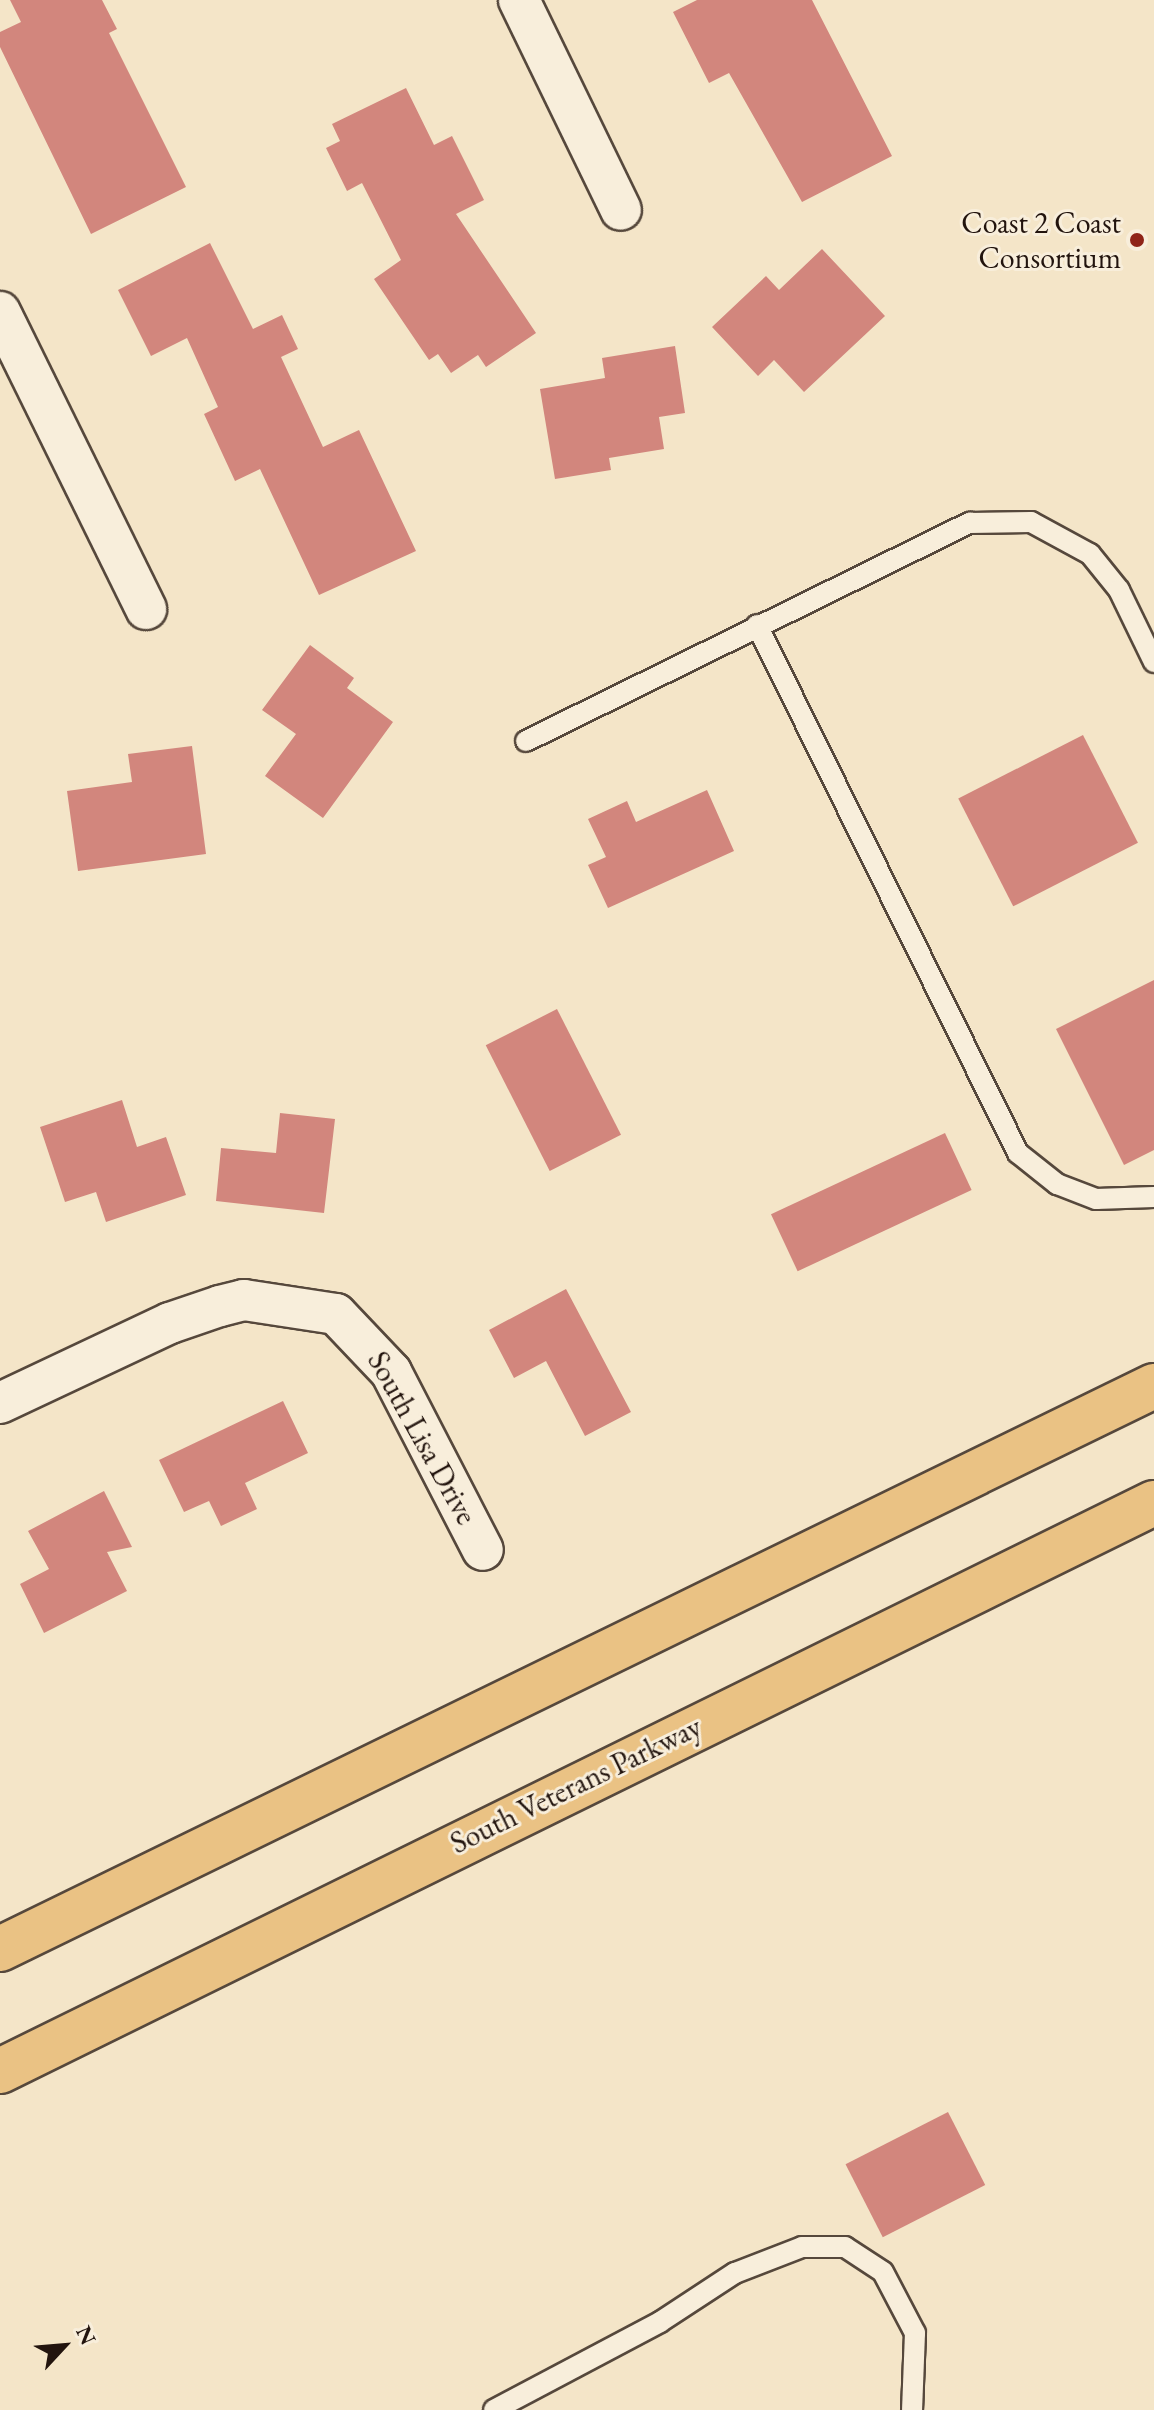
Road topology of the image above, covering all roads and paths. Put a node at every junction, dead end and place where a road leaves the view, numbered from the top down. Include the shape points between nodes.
1 (519, 0) edge
2 (621, 210) dead end
3 (0, 312) edge
4 (146, 609) dead end
5 (757, 625) junction
6 (1154, 662) edge
7 (526, 741) dead end
8 (1154, 1197) edge
9 (1154, 1386) edge
10 (0, 1403) edge
11 (1154, 1503) edge
12 (483, 1550) dead end
13 (0, 1949) edge
14 (0, 2071) edge
15 (494, 2410) edge
16 (912, 2410) edge

1 - 2 street
3 - 4 street
5 - 6 lane via 970,523 1031,522 1090,554 1119,590
5 - 7 lane
5 - 8 lane via 1018,1153 1057,1184 1096,1199
9 - 13 highway
10 - 12 street, South Lisa Drive via 170,1323 220,1306 244,1300 336,1314 391,1372
11 - 14 highway, South Veterans Parkway
15 - 16 lane via 660,2322 735,2273 802,2247 845,2247 883,2272 915,2333

